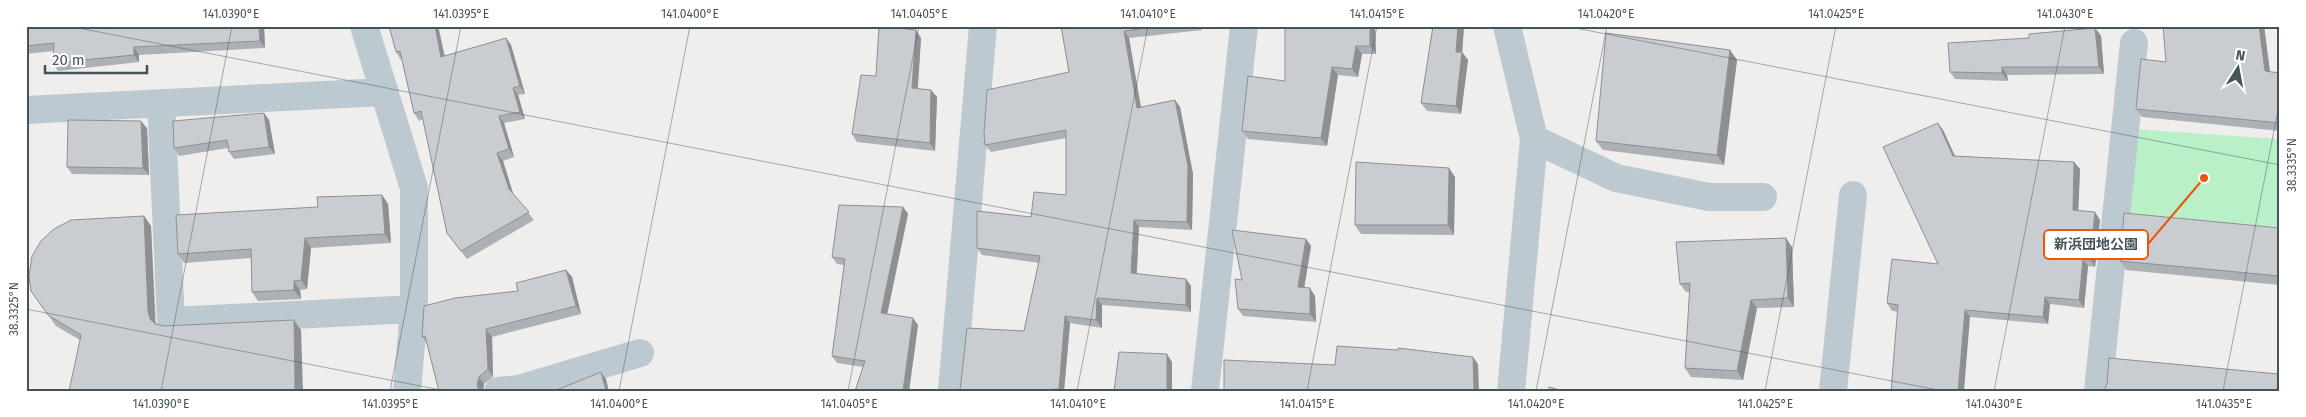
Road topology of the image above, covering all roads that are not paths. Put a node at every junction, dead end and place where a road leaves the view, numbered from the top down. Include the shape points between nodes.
1 (364, 26) edge
2 (983, 26) edge
3 (1244, 26) edge
4 (1509, 29) edge
5 (2134, 43) dead end
6 (385, 92) junction
7 (161, 103) junction
8 (26, 110) edge
9 (1534, 138) junction
10 (1854, 195) dead end
11 (1763, 197) dead end
12 (414, 309) junction
13 (640, 353) dead end
14 (407, 391) edge
15 (498, 391) edge
16 (952, 391) edge
17 (1205, 391) edge
18 (1511, 391) edge
19 (1832, 391) edge
20 (2098, 391) edge

1 - 6 street
2 - 16 street
3 - 17 street
4 - 9 street
5 - 20 street
6 - 7 street
6 - 12 street via 414,188
7 - 8 street
7 - 12 street via 171,321
9 - 11 street via 1616,178 1709,197
9 - 18 street
10 - 19 street
12 - 14 street
13 - 15 street via 519,388

